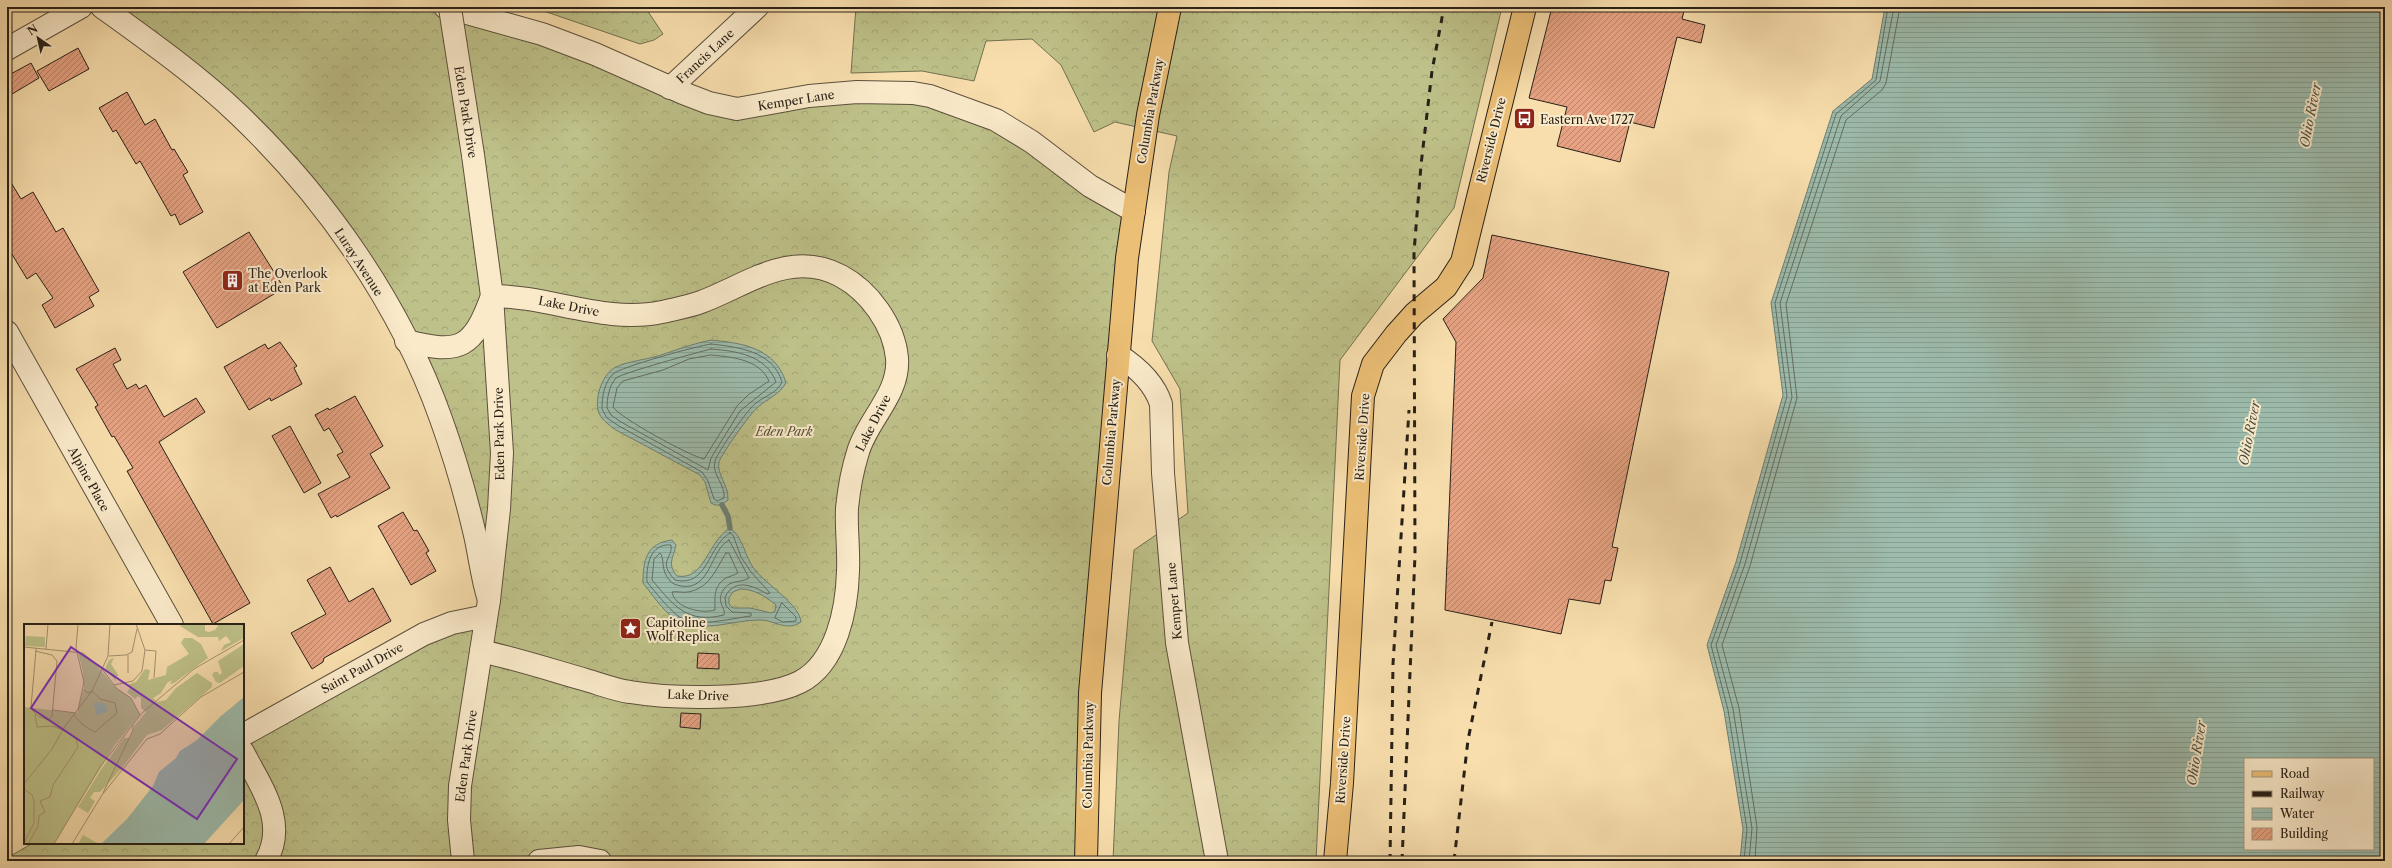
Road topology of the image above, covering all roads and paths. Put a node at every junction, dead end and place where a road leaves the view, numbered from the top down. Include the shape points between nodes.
1 (81, 7) edge
2 (102, 7) edge
3 (448, 7) edge
4 (757, 7) edge
5 (1170, 7) edge
6 (1525, 7) edge
7 (7, 49) edge
8 (670, 88) junction
9 (1134, 211) junction
10 (492, 296) junction
11 (7, 332) edge
12 (406, 341) junction
13 (1118, 355) junction
14 (488, 608) junction
15 (171, 624) edge
16 (481, 651) junction
17 (244, 734) edge
18 (244, 754) edge
19 (266, 861) edge
20 (463, 861) edge
21 (539, 861) edge
22 (600, 861) edge
23 (1086, 861) edge
24 (1217, 861) edge
25 (1334, 861) edge

1 - 7 street
2 - 12 street, Luray Avenue via 189,71 237,113 282,158 323,207 360,259
3 - 8 street, Kemper Lane via 542,34 595,54
3 - 10 street, Eden Park Drive, bridge via 473,155
4 - 8 street, Francis Lane
5 - 9 main road, Columbia Parkway
6 - 25 main road, Riverside Drive via 1462,262 1446,287 1414,314 1373,364 1363,396 1343,775
8 - 9 street, Kemper Lane via 709,103 737,109 809,96 857,92 930,96 996,120 1032,142 1090,186
9 - 13 main road, Columbia Parkway
10 - 12 street via 479,328 470,339 457,346 444,348
10 - 14 street, Eden Park Drive via 502,453 499,510
10 - 16 street, Lake Drive via 518,296 628,316 700,302 757,275 782,267 819,268 843,276 866,295 886,323 893,338 897,359 894,382 860,444 850,478 846,533 848,571 840,623 824,661 804,680 790,687 743,696 629,692
11 - 15 street, Alpine Place
12 - 14 street, Luray Avenue via 441,418 459,471
13 - 23 main road, Columbia Parkway via 1090,693
13 - 24 street, Kemper Lane via 1137,367 1157,393 1161,404 1163,473 1177,643
14 - 16 street, Eden Park Drive
14 - 17 street, Saint Paul Drive via 424,634
16 - 20 street, Eden Park Drive via 460,786 459,820
18 - 19 street via 273,812 275,839
21 - 22 street via 579,857

